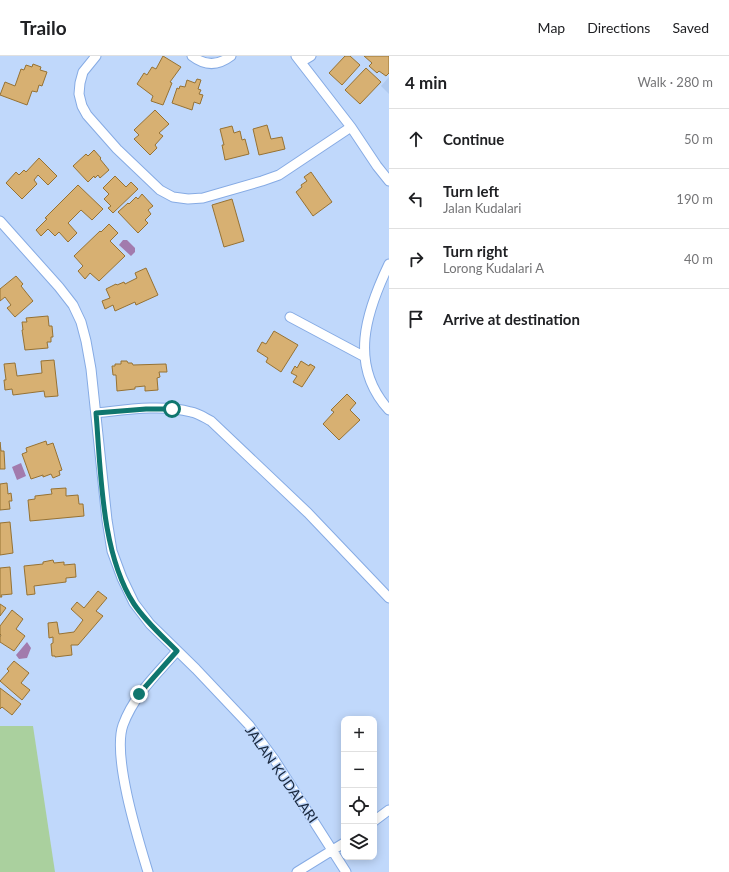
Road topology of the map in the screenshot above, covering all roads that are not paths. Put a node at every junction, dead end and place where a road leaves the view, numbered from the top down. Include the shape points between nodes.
1 (96, 56) edge
2 (192, 56) edge
3 (231, 56) edge
4 (311, 56) edge
5 (298, 59) edge
6 (351, 127) junction
7 (389, 181) edge
8 (0, 221) edge
9 (3, 230) edge
10 (389, 264) edge
11 (290, 317) dead end
12 (365, 357) junction
13 (389, 410) edge
14 (96, 413) junction
15 (389, 598) edge
16 (177, 651) junction
17 (389, 810) edge
18 (377, 819) edge
19 (341, 845) edge
20 (334, 850) junction
21 (148, 872) edge
22 (297, 872) edge
23 (346, 872) edge

1 - 6 street via 83,72 79,94 82,106 117,149 160,190 173,197 203,198 262,182 279,175
2 - 3 street via 215,65
4 - 5 street
5 - 6 street
6 - 7 street
8 - 9 street, JALAN KUDALARI
9 - 14 street, JALAN KUDALARI via 59,287 73,305 86,341
10 - 12 street via 370,310 365,334
11 - 12 street
12 - 13 street via 370,382
14 - 15 street via 172,409 192,412 211,421 308,513
14 - 16 street, JALAN KUDALARI via 103,491 112,551 134,603 150,624
16 - 20 street, JALAN KUDALARI via 249,725
16 - 21 street via 139,694 123,726 123,772 132,818
17 - 18 street
19 - 20 street
20 - 22 street
20 - 23 street, JALAN KUDALARI

